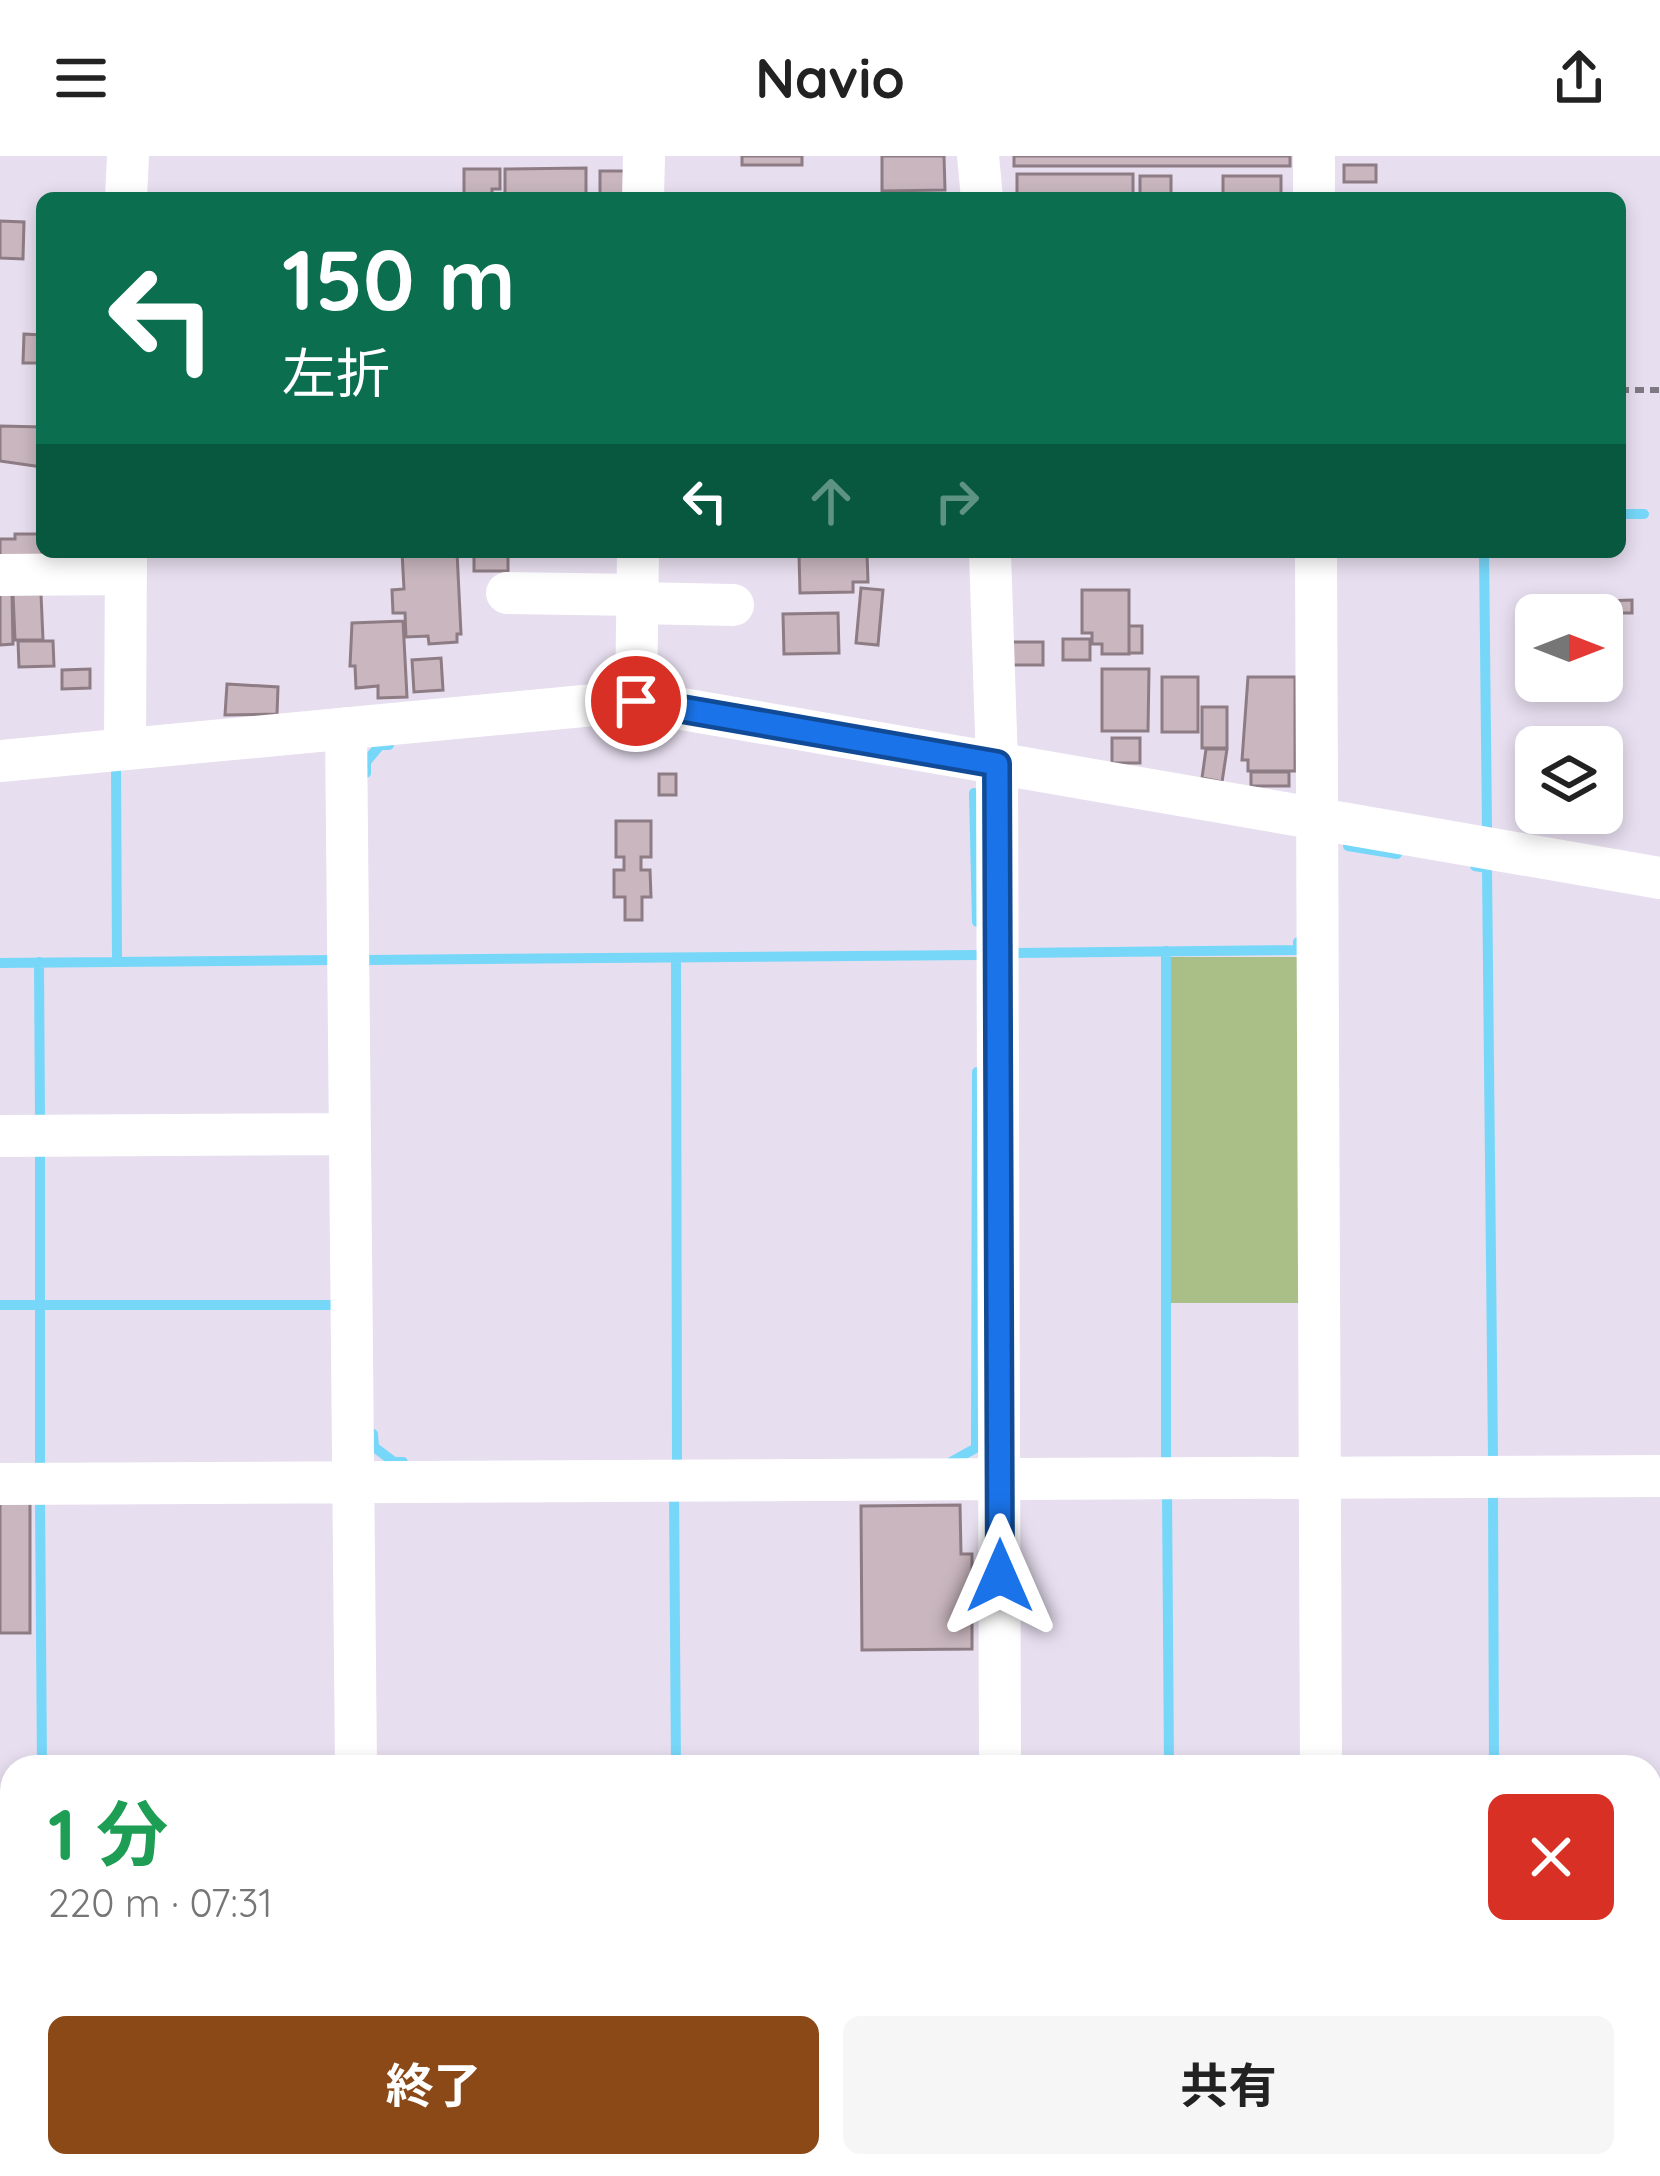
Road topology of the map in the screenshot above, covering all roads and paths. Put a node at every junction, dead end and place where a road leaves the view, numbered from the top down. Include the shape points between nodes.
1 (128, 156) edge
2 (644, 156) edge
3 (978, 156) edge
4 (1314, 156) edge
5 (126, 192) edge
6 (643, 192) edge
7 (981, 192) edge
8 (1314, 192) edge
9 (1626, 390) edge
10 (1660, 390) edge
11 (638, 558) edge
12 (990, 558) edge
13 (1316, 558) edge
14 (125, 563) edge
15 (0, 574) edge
16 (507, 593) dead end
17 (638, 599) junction
18 (733, 604) dead end
19 (636, 701) junction
20 (346, 728) junction
21 (125, 749) junction
22 (0, 760) edge
23 (997, 764) junction
24 (1317, 819) junction
25 (1660, 878) edge
26 (350, 1134) junction
27 (0, 1136) edge
28 (1660, 1476) edge
29 (1320, 1478) junction
30 (353, 1480) junction
31 (999, 1480) junction
32 (0, 1484) edge
33 (356, 1755) edge
34 (1000, 1755) edge
35 (1321, 1755) edge

1 - 5 street
2 - 6 street
3 - 7 street
4 - 8 street
9 - 10 path
11 - 17 street
12 - 23 street
13 - 24 street
14 - 15 street
14 - 21 street
16 - 17 street
17 - 18 street
17 - 19 street
19 - 20 street
19 - 23 street
20 - 21 street
20 - 26 street
21 - 22 street
23 - 24 street
23 - 31 street
24 - 25 street
24 - 29 street
26 - 27 street
26 - 30 street
28 - 29 street
29 - 31 street
29 - 35 street
30 - 31 street
30 - 32 street
30 - 33 street
31 - 34 street

